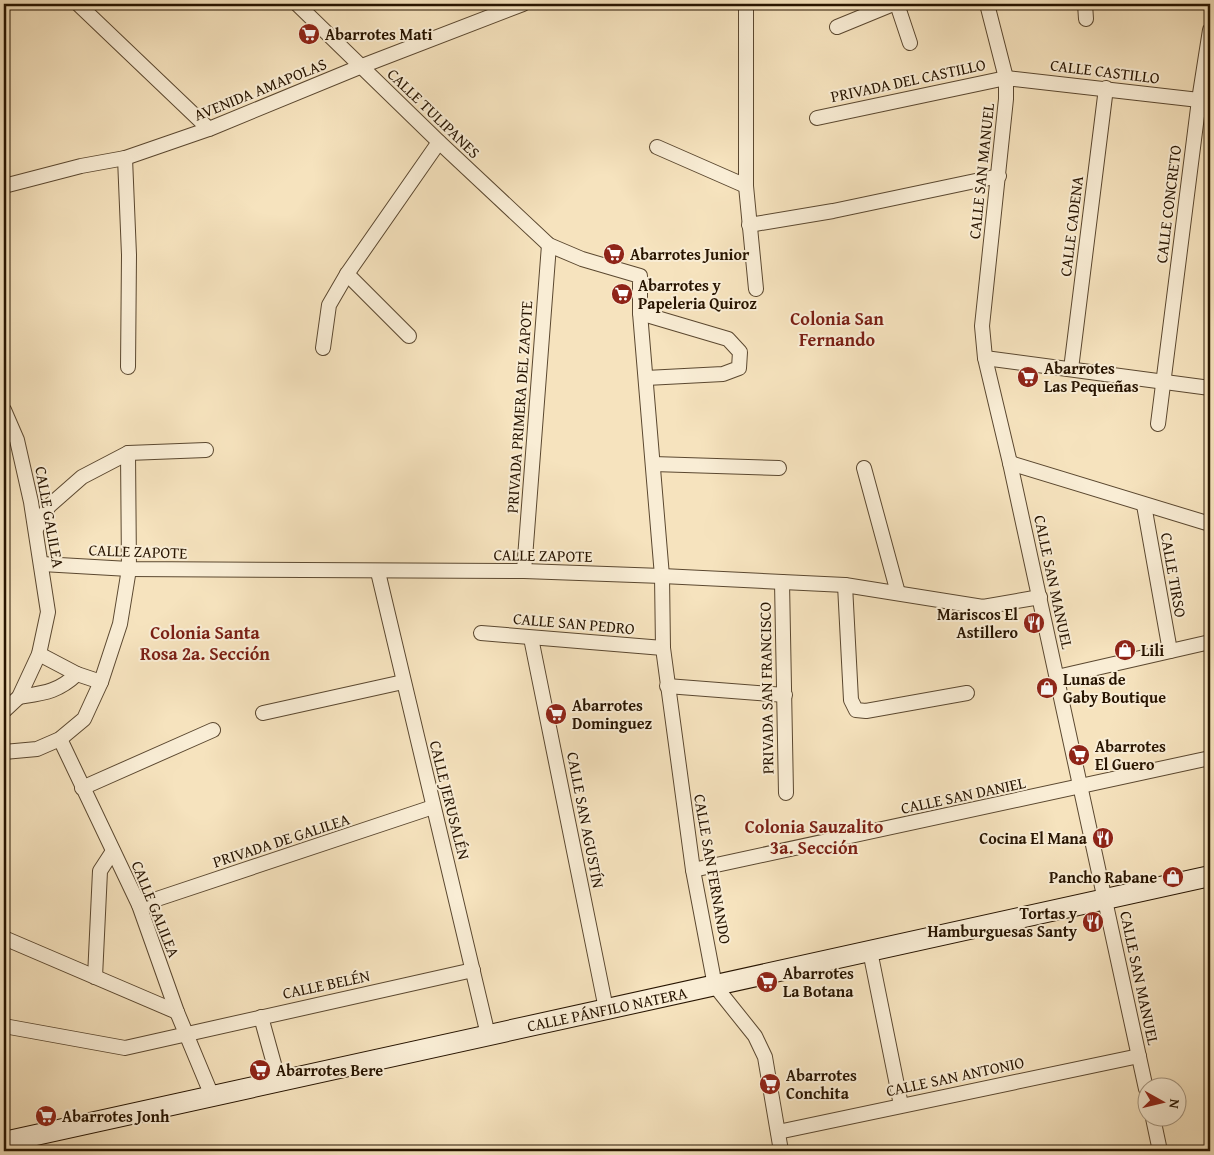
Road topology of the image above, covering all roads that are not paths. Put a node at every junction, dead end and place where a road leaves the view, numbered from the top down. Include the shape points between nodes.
1 (78, 4) edge
2 (297, 4) edge
3 (746, 4) edge
4 (893, 4) edge
5 (897, 4) edge
6 (987, 4) edge
7 (1085, 4) edge
8 (518, 5) edge
9 (1086, 19) dead end
10 (837, 27) dead end
11 (1210, 30) edge
12 (910, 44) dead end
13 (362, 66) junction
14 (1006, 78) junction
15 (1106, 88) junction
16 (1199, 100) junction
17 (817, 118) dead end
18 (209, 129) junction
19 (439, 142) junction
20 (657, 147) dead end
21 (125, 158) junction
22 (1000, 176) junction
23 (4, 186) edge
24 (746, 186) junction
25 (750, 225) junction
26 (549, 245) junction
27 (347, 274) junction
28 (756, 288) dead end
29 (640, 313) junction
30 (409, 336) dead end
31 (323, 348) dead end
32 (985, 358) junction
33 (128, 367) dead end
34 (1071, 369) junction
35 (646, 378) junction
36 (1164, 383) junction
37 (1210, 388) edge
38 (4, 410) edge
39 (1158, 424) dead end
40 (206, 450) dead end
41 (128, 454) junction
42 (1010, 463) junction
43 (653, 464) junction
44 (779, 468) dead end
45 (864, 468) dead end
46 (1144, 505) junction
47 (1210, 524) edge
48 (36, 529) junction
49 (42, 564) junction
50 (129, 569) junction
51 (524, 571) junction
52 (378, 572) junction
53 (662, 576) junction
54 (782, 582) junction
55 (845, 585) junction
56 (898, 593) junction
57 (1040, 598) junction
58 (481, 633) dead end
59 (531, 638) junction
60 (1210, 642) edge
61 (664, 648) junction
62 (1170, 651) junction
63 (39, 654) junction
64 (77, 674) junction
65 (1057, 677) junction
66 (102, 682) junction
67 (404, 682) junction
68 (667, 686) junction
69 (967, 693) dead end
70 (786, 695) junction
71 (19, 697) junction
72 (4, 711) edge
73 (263, 712) dead end
74 (213, 730) dead end
75 (60, 739) junction
76 (4, 752) edge
77 (1210, 758) edge
78 (82, 788) junction
79 (1080, 788) junction
80 (786, 793) dead end
81 (434, 807) junction
82 (113, 851) junction
83 (693, 870) junction
84 (1210, 876) edge
85 (1105, 899) junction
86 (139, 905) junction
87 (4, 938) edge
88 (870, 951) junction
89 (473, 970) junction
90 (95, 977) junction
91 (715, 986) junction
92 (606, 1010) junction
93 (177, 1012) junction
94 (261, 1017) junction
95 (4, 1026) edge
96 (186, 1033) junction
97 (488, 1035) junction
98 (1139, 1056) junction
99 (1144, 1078) edge
100 (279, 1082) junction
101 (212, 1096) junction
102 (901, 1105) junction
103 (1155, 1128) edge
104 (778, 1132) junction
105 (4, 1142) edge
106 (781, 1151) edge
107 (1160, 1151) edge

1 - 18 street
2 - 13 street, CALLE TULIPANES
3 - 24 street
4 - 10 street
5 - 12 street
6 - 14 street, CALLE SAN MANUEL
7 - 9 street
8 - 13 street, AVENIDA AMAPOLAS
11 - 16 street, CALLE CONCRETO
13 - 18 street, AVENIDA AMAPOLAS
13 - 19 street, CALLE TULIPANES
14 - 15 street, CALLE CASTILLO
14 - 17 street, PRIVADA DEL CASTILLO
14 - 22 street, CALLE SAN MANUEL
15 - 16 street, CALLE CASTILLO
15 - 34 street, CALLE CADENA
16 - 36 street, CALLE CONCRETO
18 - 21 street, AVENIDA AMAPOLAS
19 - 26 street, CALLE TULIPANES
19 - 27 street
20 - 24 street
21 - 23 street, AVENIDA AMAPOLAS
21 - 33 street via 129,255
22 - 25 street via 833,212
22 - 32 street, CALLE SAN MANUEL via 982,326
24 - 25 street
25 - 28 street
26 - 29 street, CALLE SAN FERNANDO via 582,259 640,276
26 - 51 street, PRIVADA PRIMERA DEL ZAPOTE
27 - 30 street
27 - 31 street via 329,305
29 - 35 street, CALLE SAN FERNANDO
29 - 35 street via 728,339 740,352 741,360 739,368 723,374
32 - 34 street
32 - 42 street, CALLE SAN MANUEL
34 - 36 street
35 - 43 street, CALLE SAN FERNANDO
36 - 37 street
36 - 39 street, CALLE CONCRETO
38 - 48 street, CALLE GALILEA via 17,440
40 - 41 street
41 - 48 street via 82,477 49,506
41 - 50 street
42 - 46 street
42 - 57 street, CALLE SAN MANUEL
43 - 44 street
43 - 53 street, CALLE SAN FERNANDO
45 - 56 street
46 - 47 street
46 - 62 street, CALLE TIRSO
48 - 49 street, CALLE GALILEA
49 - 50 street, CALLE ZAPOTE
49 - 63 street, CALLE GALILEA via 48,612
50 - 52 street, CALLE ZAPOTE
50 - 66 street via 120,624
51 - 52 street, CALLE ZAPOTE
51 - 53 street, CALLE ZAPOTE
52 - 67 street, CALLE JERUSALÉN
53 - 54 street, CALLE ZAPOTE
53 - 61 street, CALLE SAN FERNANDO
54 - 55 street, CALLE ZAPOTE
54 - 70 street, PRIVADA SAN FRANCISCO
55 - 56 street, CALLE ZAPOTE
55 - 69 street via 851,700 856,710 866,712
56 - 57 street, CALLE ZAPOTE via 983,607
57 - 65 street, CALLE SAN MANUEL
58 - 59 street, CALLE SAN PEDRO
59 - 61 street, CALLE SAN PEDRO
59 - 92 street, CALLE SAN AGUSTÍN
60 - 62 street
61 - 68 street, CALLE SAN FERNANDO
62 - 65 street
63 - 64 street
63 - 71 street, CALLE GALILEA
64 - 66 street
64 - 71 street via 64,687
65 - 79 street, CALLE SAN MANUEL
66 - 75 street via 84,719
67 - 73 street
67 - 81 street, CALLE JERUSALÉN
68 - 70 street
68 - 83 street, CALLE SAN FERNANDO
70 - 80 street, PRIVADA SAN FRANCISCO
71 - 72 street, CALLE GALILEA
74 - 78 street
75 - 76 street via 38,749
75 - 78 street, CALLE GALILEA
77 - 79 street, CALLE SAN DANIEL
78 - 82 street, CALLE GALILEA
79 - 83 street, CALLE SAN DANIEL
79 - 85 street, CALLE SAN MANUEL
81 - 86 street, PRIVADA DE GALILEA
81 - 89 street, CALLE JERUSALÉN
82 - 86 street, CALLE GALILEA
82 - 90 street via 100,871
83 - 91 street, CALLE SAN FERNANDO
84 - 85 main road, CALLE PÁNFILO NATERA
85 - 88 main road, CALLE PÁNFILO NATERA
85 - 98 street, CALLE SAN MANUEL
86 - 93 street, CALLE GALILEA
87 - 90 street
88 - 91 main road, CALLE PÁNFILO NATERA
88 - 102 street
89 - 94 street, CALLE BELÉN
89 - 97 street, CALLE JERUSALÉN
90 - 93 street
91 - 92 main road, CALLE PÁNFILO NATERA
91 - 104 street, CALLE SAN FERNANDO via 755,1036 765,1057
92 - 97 main road, CALLE PÁNFILO NATERA
93 - 96 street, CALLE GALILEA
94 - 96 street, CALLE BELÉN
94 - 100 street
95 - 96 street, CALLE BELÉN via 125,1048
96 - 101 street, CALLE GALILEA
97 - 100 main road, CALLE PÁNFILO NATERA
98 - 99 street, CALLE SAN MANUEL
98 - 102 street, CALLE SAN ANTONIO
100 - 101 main road, CALLE PÁNFILO NATERA
101 - 105 main road, CALLE PÁNFILO NATERA
102 - 104 street, CALLE SAN ANTONIO
103 - 107 street
104 - 106 street, CALLE SAN FERNANDO

